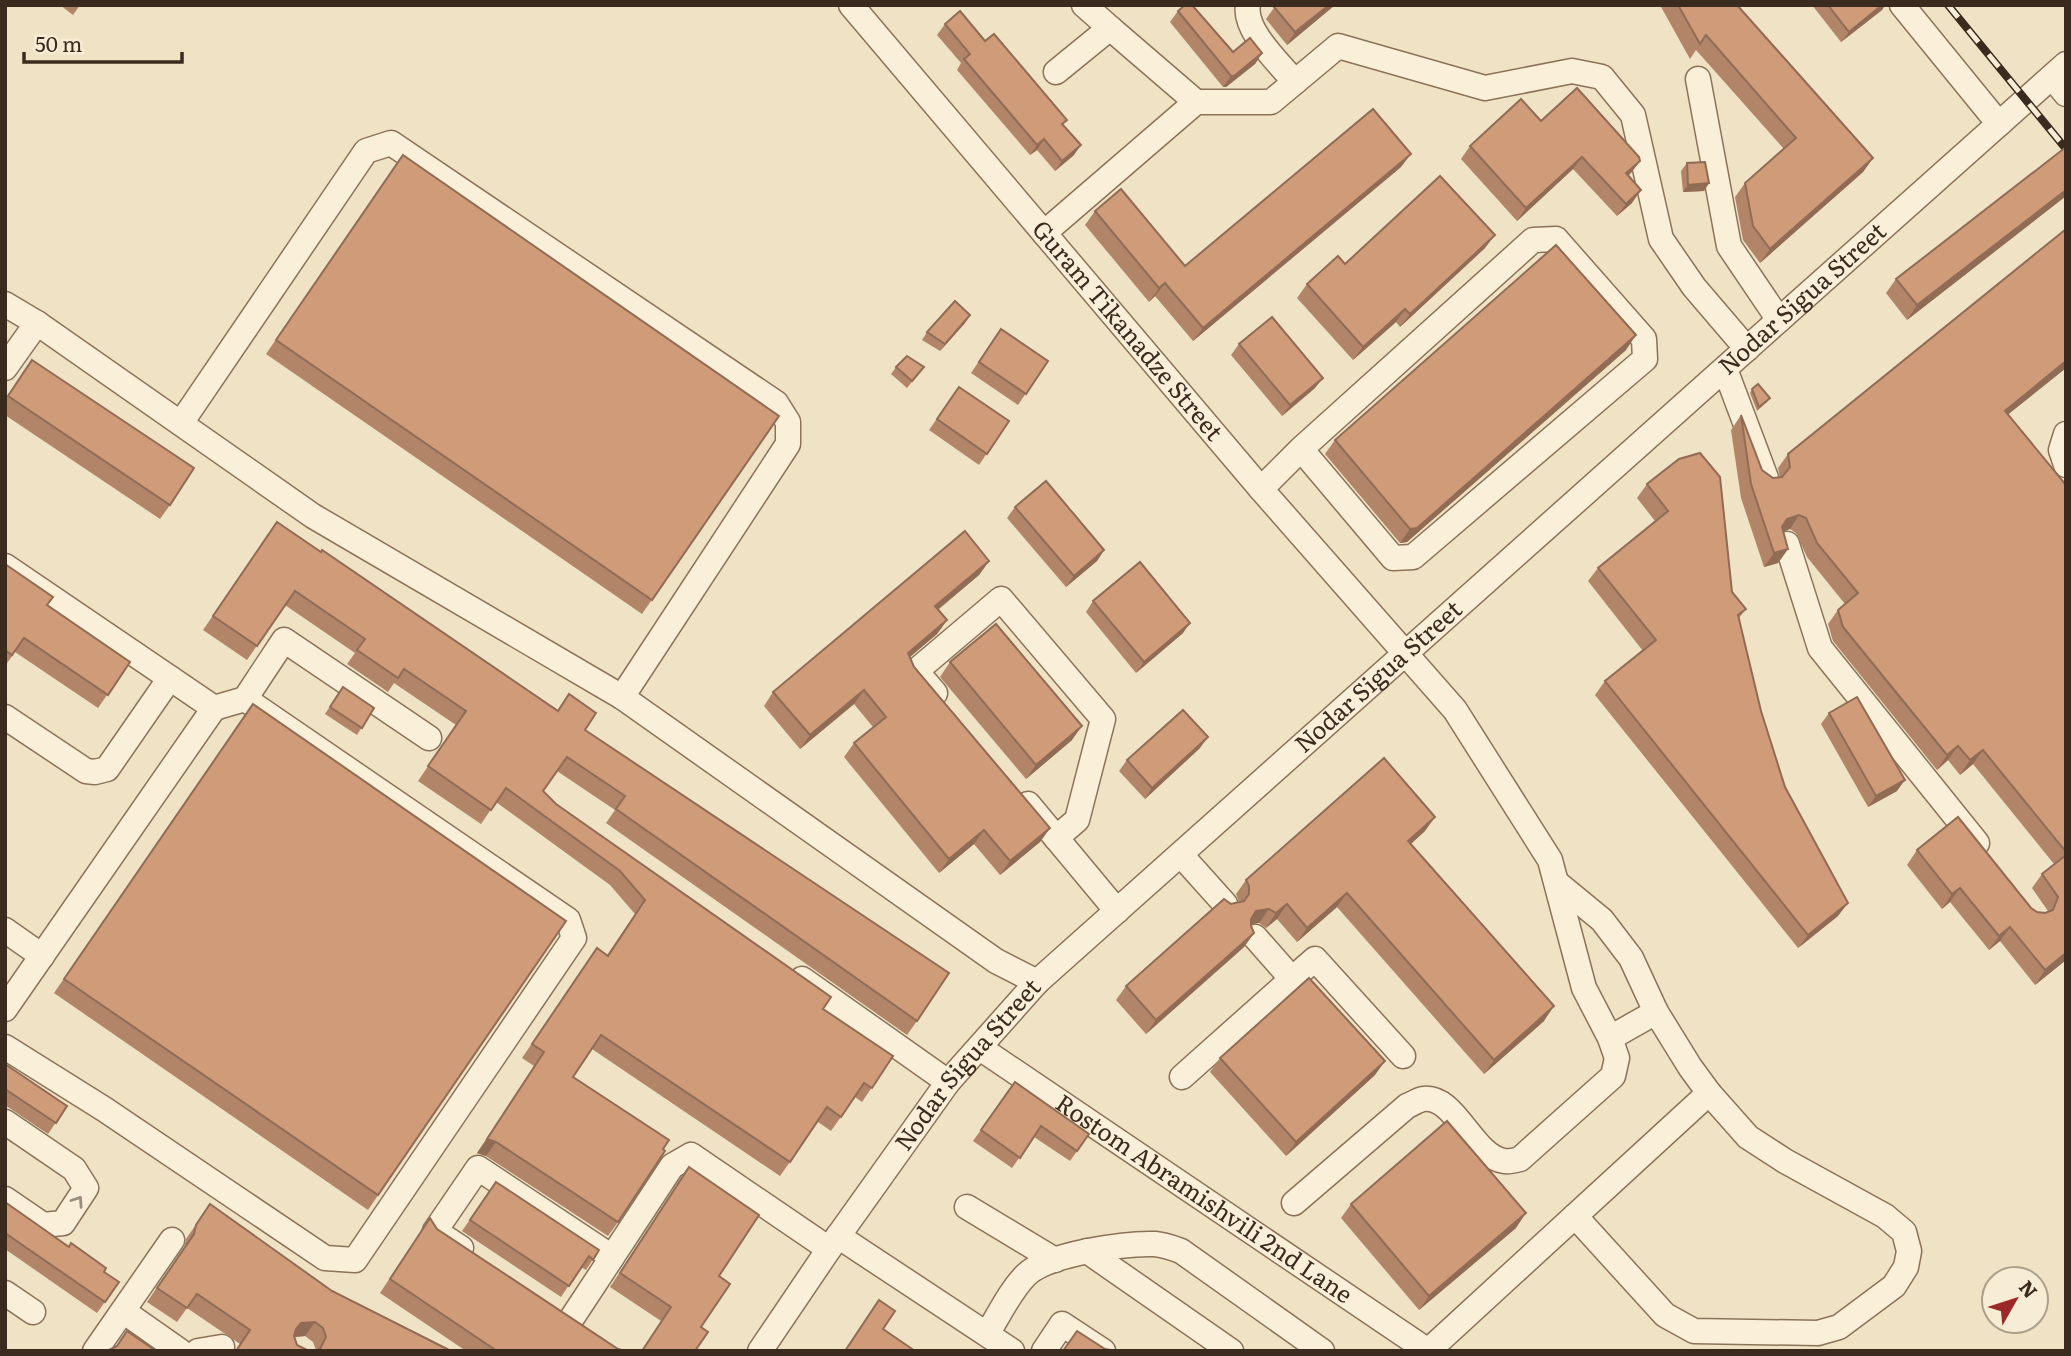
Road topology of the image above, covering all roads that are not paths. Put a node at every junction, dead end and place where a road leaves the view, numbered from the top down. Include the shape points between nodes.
1 (850, 5) edge
2 (1084, 5) edge
3 (1248, 5) edge
4 (1902, 5) edge
5 (1110, 29) junction
6 (1056, 72) dead end
7 (1698, 79) dead end
8 (2061, 79) edge
9 (1295, 82) junction
10 (1196, 102) junction
11 (1999, 124) junction
12 (1044, 233) junction
13 (5, 304) edge
14 (1779, 320) junction
15 (37, 323) junction
16 (1747, 349) junction
17 (5, 368) edge
18 (1725, 369) junction
19 (181, 423) junction
20 (2066, 434) edge
21 (1301, 449) junction
22 (2066, 465) edge
23 (1766, 478) edge
24 (1261, 489) junction
25 (1787, 544) edge
26 (5, 566) edge
27 (1405, 654) junction
28 (170, 678) junction
29 (622, 697) junction
30 (245, 699) junction
31 (214, 708) junction
32 (951, 712) edge
33 (5, 717) edge
34 (429, 738) dead end
35 (1012, 786) edge
36 (1056, 838) junction
37 (1181, 855) junction
38 (1990, 860) edge
39 (1557, 883) junction
40 (1225, 904) edge
41 (1117, 911) junction
42 (5, 930) edge
43 (1255, 937) edge
44 (42, 956) junction
45 (779, 964) edge
46 (1292, 979) junction
47 (1037, 982) junction
48 (5, 1009) edge
49 (1656, 1012) junction
50 (1611, 1038) junction
51 (5, 1047) edge
52 (979, 1048) junction
53 (1403, 1056) dead end
54 (1182, 1077) dead end
55 (948, 1082) junction
56 (1709, 1093) junction
57 (5, 1122) edge
58 (5, 1199) edge
59 (1294, 1203) dead end
60 (967, 1207) dead end
61 (1575, 1216) junction
62 (172, 1240) dead end
63 (834, 1242) junction
64 (1087, 1251) junction
65 (612, 1257) junction
66 (1055, 1260) junction
67 (480, 1261) edge
68 (5, 1293) edge
69 (548, 1306) edge
70 (123, 1311) junction
71 (33, 1312) dead end
72 (570, 1321) junction
73 (986, 1334) junction
74 (593, 1336) edge
75 (95, 1351) edge
76 (180, 1351) edge
77 (760, 1351) edge
78 (1012, 1351) edge
79 (1044, 1351) edge
80 (1102, 1351) edge
81 (1231, 1351) edge
82 (1322, 1351) edge
83 (1428, 1351) edge

1 - 12 street, Guram Tikanadze Street
2 - 5 street
3 - 9 street via 1246,13 1254,32
4 - 11 street
5 - 6 street
5 - 10 street
7 - 14 street via 1729,246
8 - 11 street, Nodar Sigua Street
9 - 10 street via 1271,102
9 - 16 street via 1338,46 1485,88 1572,71 1602,77 1633,115 1661,239 1694,287
10 - 12 street
11 - 14 street, Nodar Sigua Street
12 - 24 street, Guram Tikanadze Street
13 - 15 street
14 - 16 street, Nodar Sigua Street
15 - 17 street
15 - 19 street
16 - 18 street, Nodar Sigua Street
18 - 23 street
18 - 27 street, Nodar Sigua Street
19 - 29 street via 313,516
19 - 29 street via 366,151 391,143 776,403 788,422 788,444
20 - 22 street via 2061,450
21 - 21 street via 1533,240 1556,239 1644,339 1645,359 1413,557 1393,558
21 - 24 street
24 - 27 street, Guram Tikanadze Street
25 - 38 street via 1820,648
26 - 28 street
27 - 37 street, Nodar Sigua Street
27 - 39 street, Guram Tikanadze Street via 1455,710 1550,860
28 - 31 street
28 - 33 street via 107,769 95,772 86,771
29 - 47 street via 996,961
30 - 31 street
30 - 34 street via 284,640
30 - 51 street via 568,920 574,938 363,1249 355,1260 325,1258
31 - 44 street
32 - 36 street via 916,670 1001,599 1103,719 1077,820
35 - 36 street
36 - 41 street
37 - 40 street
37 - 41 street, Nodar Sigua Street
39 - 49 street via 1602,920 1631,958
39 - 50 street, Guram Tikanadze Street via 1584,988
41 - 47 street, Nodar Sigua Street
42 - 44 street
43 - 46 street
44 - 48 street
45 - 55 street
46 - 53 street via 1315,958
46 - 54 street
47 - 52 street, Nodar Sigua Street
49 - 50 street
49 - 56 street
50 - 59 street via 1617,1058 1613,1076 1520,1159 1504,1161 1487,1154 1450,1111 1437,1101 1424,1099 1407,1106
52 - 55 street, Nodar Sigua Street
52 - 83 street, Rostom Abramishvili 2nd Lane
55 - 63 street, Nodar Sigua Street
56 - 61 street
56 - 61 street via 1748,1137 1885,1216 1904,1232 1909,1251 1906,1267 1894,1286 1839,1327 1818,1333 1694,1331 1665,1314
58 -> 57 street via 43,1225 63,1223 86,1188 74,1169
60 - 66 street
61 - 83 street
62 - 70 street
63 - 65 street via 691,1155 672,1166
63 - 73 street
63 - 77 street, Nodar Sigua Street
64 - 66 street
64 - 81 street
64 - 82 street via 1158,1244 1181,1251
65 - 67 street via 478,1168 435,1231
65 - 72 street
66 - 73 street via 1027,1274
68 - 71 street
69 - 72 street
70 - 75 street
70 - 76 street
72 - 74 street
73 - 78 street
79 - 80 street via 1062,1324

